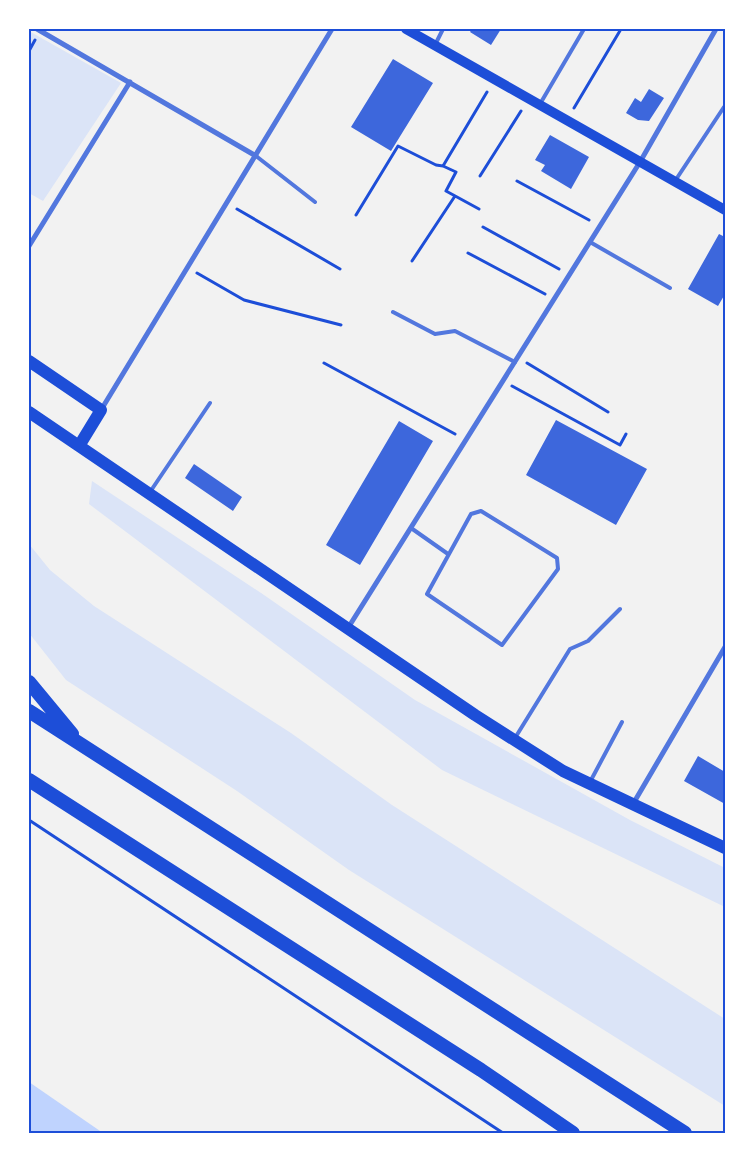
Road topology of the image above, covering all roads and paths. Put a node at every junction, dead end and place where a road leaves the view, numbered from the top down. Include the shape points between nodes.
1 (37, 29) edge
2 (332, 29) edge
3 (406, 29) edge
4 (443, 29) edge
5 (584, 29) edge
6 (620, 29) edge
7 (716, 29) edge
8 (435, 45) junction
9 (495, 79) junction
10 (130, 82) junction
11 (529, 98) junction
12 (540, 104) junction
13 (724, 107) edge
14 (567, 120) junction
15 (256, 156) junction
16 (640, 162) junction
17 (443, 166) junction
18 (480, 176) dead end
19 (517, 181) dead end
20 (675, 181) junction
21 (455, 196) junction
22 (316, 202) dead end
23 (228, 203) junction
24 (479, 208) dead end
25 (725, 210) edge
26 (356, 215) dead end
27 (600, 226) junction
28 (482, 227) dead end
29 (590, 242) junction
30 (29, 246) edge
31 (468, 253) dead end
32 (412, 261) dead end
33 (188, 268) junction
34 (340, 269) dead end
35 (569, 275) junction
36 (670, 288) dead end
37 (554, 299) junction
38 (393, 312) dead end
39 (341, 325) dead end
40 (516, 360) junction
41 (29, 361) edge
42 (324, 363) dead end
43 (503, 381) junction
44 (210, 403) dead end
45 (100, 410) junction
46 (29, 412) edge
47 (608, 412) dead end
48 (626, 434) dead end
49 (466, 440) junction
50 (79, 446) junction
51 (149, 493) junction
52 (411, 528) junction
53 (448, 554) junction
54 (620, 609) dead end
55 (348, 628) junction
56 (725, 647) edge
57 (29, 682) edge
58 (29, 711) edge
59 (622, 722) dead end
60 (514, 740) junction
61 (83, 746) junction
62 (29, 780) edge
63 (589, 784) junction
64 (632, 806) junction
65 (29, 820) edge
66 (725, 848) edge
67 (503, 1133) edge
68 (573, 1133) edge
69 (684, 1133) edge

1 - 10 street
2 - 15 street
3 - 8 main road
4 - 8 lane
5 - 12 lane
6 - 14 path
7 - 16 street
8 - 9 main road
9 - 11 main road
9 - 17 path
10 - 15 street
10 - 30 street
11 - 12 main road
11 - 18 path
12 - 14 main road
13 - 20 lane
14 - 16 main road
15 - 22 lane
15 - 23 street
16 - 20 main road
16 - 27 street
17 - 21 path via 456,172 446,191
17 - 26 path via 398,146
19 - 27 path
20 - 25 main road
21 - 24 path
21 - 32 path
23 - 33 street
23 - 34 path
27 - 29 street
28 - 35 path
29 - 35 street
29 - 36 lane
31 - 37 path
33 - 39 path via 244,300
33 - 45 street
35 - 37 street
37 - 40 street
38 - 40 lane via 435,334 455,331
40 - 43 street
40 - 47 path
41 - 45 main road
42 - 49 path
43 - 48 path via 620,445
43 - 49 street
44 - 51 lane
45 - 50 main road
46 - 50 main road
49 - 52 street
50 - 51 main road
51 - 55 main road
52 - 53 lane
52 - 55 street
53 - 53 lane via 428,595 500,645 559,566 557,558 481,511 471,514
54 - 60 lane via 588,640 570,649
55 - 60 main road
56 - 64 street
57 - 61 highway
58 - 61 highway
59 - 63 lane
60 - 63 main road
61 - 69 highway
62 - 68 highway via 481,1070
63 - 64 main road
64 - 66 main road
65 - 67 path

